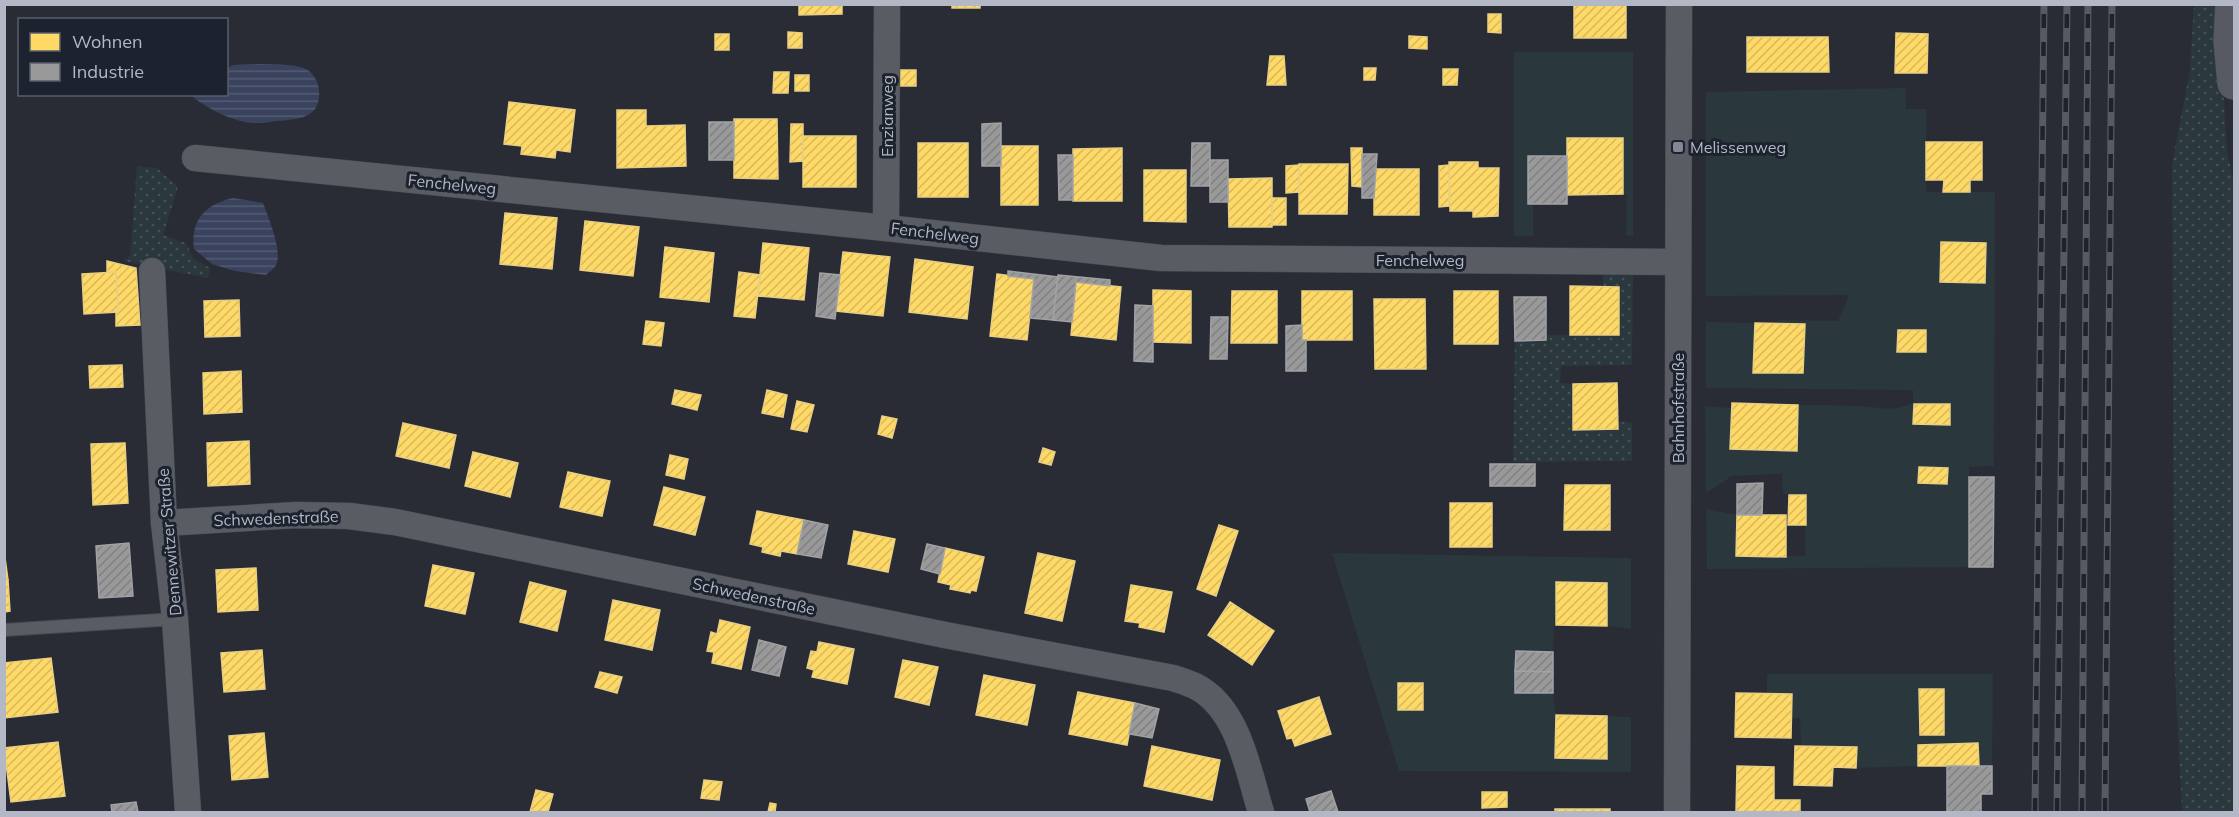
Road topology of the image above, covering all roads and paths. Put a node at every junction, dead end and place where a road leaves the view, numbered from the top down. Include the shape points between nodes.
1 (887, 4) edge
2 (1679, 4) edge
3 (2232, 4) edge
4 (2235, 83) edge
5 (195, 158) dead end
6 (886, 228) junction
7 (1678, 262) junction
8 (152, 271) dead end
9 (164, 523) junction
10 (175, 619) junction
11 (4, 630) edge
12 (188, 813) edge
13 (1261, 813) edge
14 (1677, 813) edge

1 - 6 street, Enzianweg
2 - 7 street, Bahnhofstraße
3 - 4 street via 2230,41
5 - 6 street, Fenchelweg
6 - 7 street, Fenchelweg via 1161,258
7 - 14 street, Bahnhofstraße
8 - 9 street, Dennewitzer Straße
9 - 10 street, Dennewitzer Straße
9 - 13 street, Schwedenstraße via 296,515 394,522 1173,678 1197,687 1231,723
10 - 11 lane
10 - 12 street, Dennewitzer Straße

